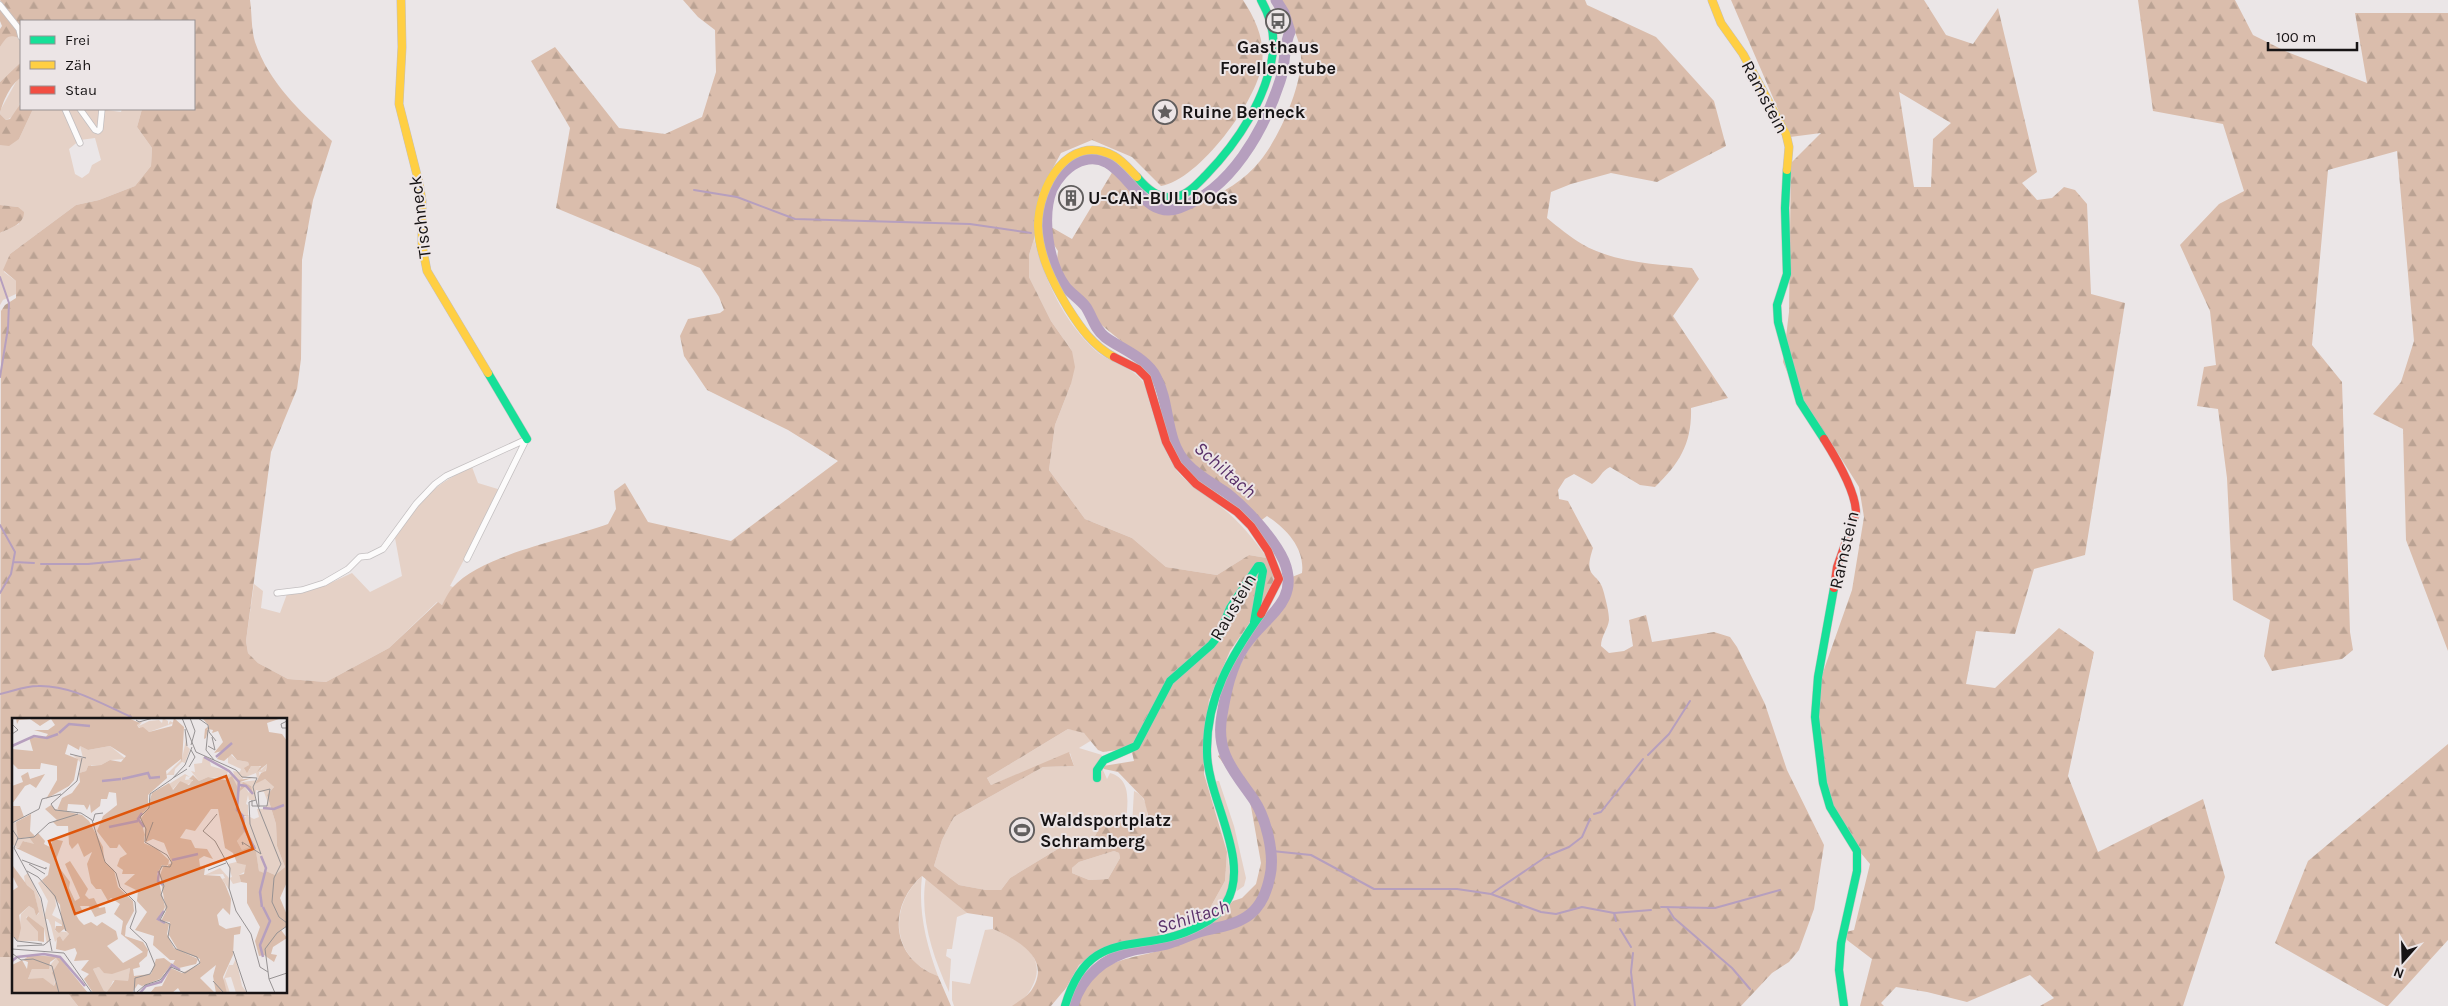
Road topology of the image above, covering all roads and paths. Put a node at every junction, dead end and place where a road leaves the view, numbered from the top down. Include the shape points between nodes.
1 (401, 0) edge
2 (1261, 0) edge
3 (1712, 0) edge
4 (0, 5) edge
5 (20, 34) edge
6 (65, 110) edge
7 (81, 110) edge
8 (102, 110) edge
9 (80, 143) dead end
10 (527, 439) junction
11 (467, 559) dead end
12 (277, 593) dead end
13 (1254, 622) junction
14 (1097, 778) dead end
15 (1065, 1006) edge
16 (1844, 1006) edge

1 - 10 street, Tischneck via 399,104 419,183 422,245 427,271
2 - 13 street via 1272,22 1269,69 1240,134 1218,163 1183,194 1169,198 1152,193 1124,162 1110,154 1092,150 1075,154 1050,178 1042,196 1038,234 1044,262 1053,282 1082,330 1103,351 1147,378 1161,427 1176,462 1201,487 1238,514 1269,551 1279,579 1269,604
3 - 16 street, Ramstein via 1721,23 1786,134 1789,147 1784,208 1786,274 1777,305 1778,322 1800,402 1836,458 1856,504 1856,513 1837,567 1818,677 1815,717 1823,784 1830,807 1857,851 1857,872 1841,943 1839,970
4 - 5 street
6 - 9 street
7 - 8 street via 98,131
10 - 11 street
10 - 12 street via 435,484 383,549 360,557 348,569 324,583
13 - 14 street, Raustein via 1263,571 1261,566 1230,608 1211,645 1170,681 1136,746 1130,752 1106,757 1097,768
13 - 15 street via 1236,648 1216,694 1206,755 1213,794 1234,867 1232,895 1216,915 1183,934 1106,949 1083,968 1073,982

